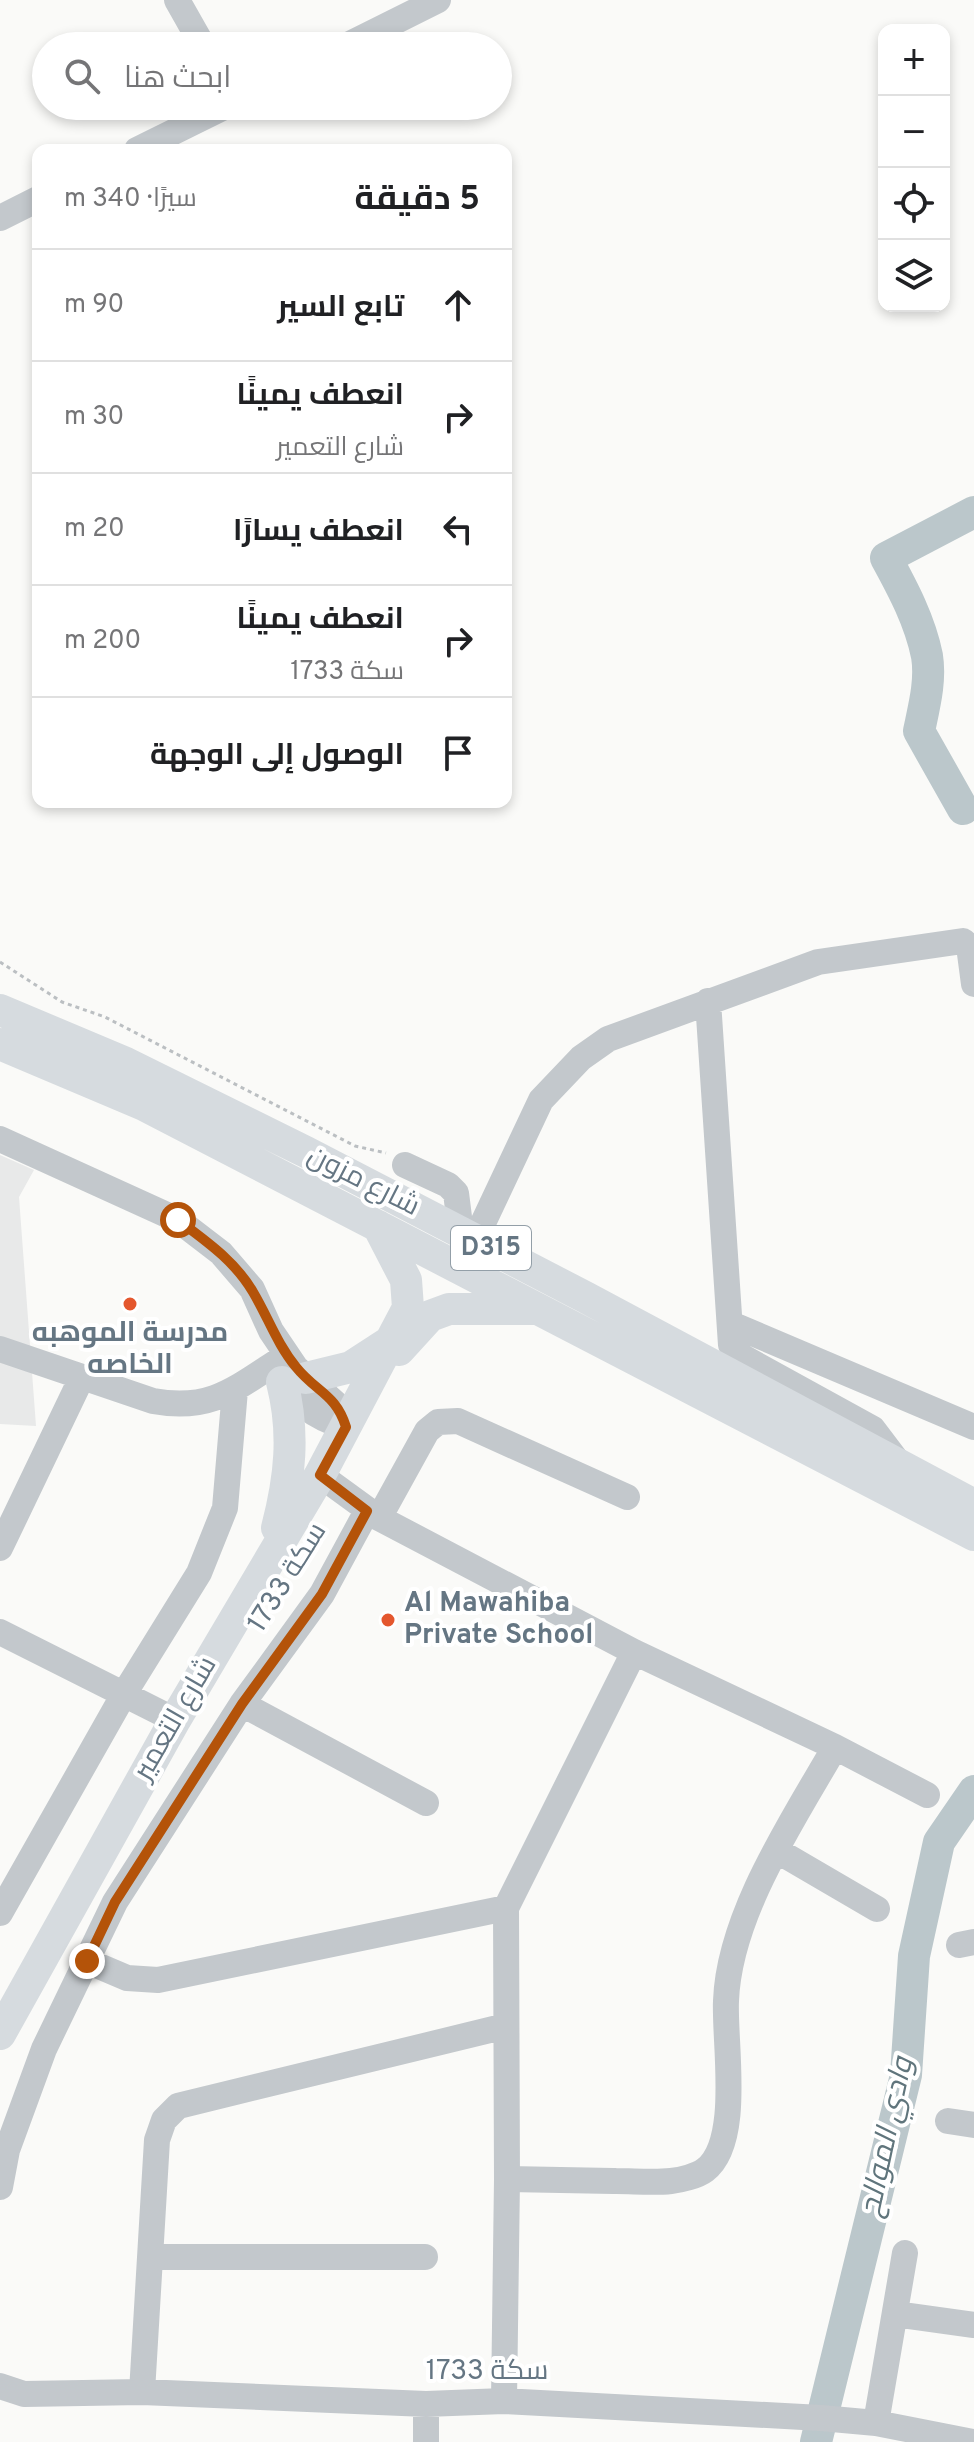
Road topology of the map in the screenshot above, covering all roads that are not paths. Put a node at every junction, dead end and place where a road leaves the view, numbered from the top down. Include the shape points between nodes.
1 (177, 0) edge
2 (438, 0) edge
3 (195, 32) edge
4 (374, 32) edge
5 (198, 120) edge
6 (149, 144) edge
7 (32, 202) edge
8 (0, 218) edge
9 (974, 984) edge
10 (708, 1001) junction
11 (0, 1010) edge
12 (0, 1044) edge
13 (0, 1139) edge
14 (405, 1165) road end
15 (378, 1226) junction
16 (468, 1236) junction
17 (539, 1309) junction
18 (731, 1324) junction
19 (390, 1341) junction
20 (0, 1349) edge
21 (287, 1374) junction
22 (82, 1377) junction
23 (235, 1390) junction
24 (352, 1418) junction
25 (974, 1427) edge
26 (901, 1466) junction
27 (320, 1475) junction
28 (627, 1497) dead end
29 (974, 1505) edge
30 (373, 1514) junction
31 (974, 1535) edge
32 (0, 1548) edge
33 (268, 1560) junction
34 (0, 1632) edge
35 (634, 1652) junction
36 (124, 1694) junction
37 (242, 1704) junction
38 (175, 1720) junction
39 (835, 1747) junction
40 (927, 1795) dead end
41 (426, 1803) dead end
42 (776, 1850) junction
43 (506, 1908) junction
44 (877, 1909) dead end
45 (0, 1913) edge
46 (87, 1961) junction
47 (506, 2026) junction
48 (0, 2034) edge
49 (948, 2121) dead end
50 (974, 2125) edge
51 (507, 2179) junction
52 (0, 2187) edge
53 (905, 2253) dead end
54 (150, 2257) junction
55 (425, 2257) dead end
56 (895, 2314) junction
57 (974, 2325) edge
58 (0, 2386) edge
59 (142, 2392) junction
60 (504, 2401) junction
61 (426, 2404) junction
62 (876, 2423) junction
63 (426, 2442) edge
64 (973, 2442) edge

1 - 3 street
2 - 4 street
5 - 6 street
7 - 8 street
9 - 10 street via 969,946 963,941 818,962
10 - 16 street via 608,1039 581,1058 541,1100
10 - 18 street
11 - 16 main road, شارع مزون / D315 via 126,1063
12 - 15 main road, شارع مزون / D315 via 144,1105
13 - 21 street via 178,1220 221,1253 252,1289
14 - 16 street via 456,1193
15 - 17 main road, شارع مزون / D315
15 - 19 main road, شارع التعمير via 406,1280 408,1308
16 - 26 main road, شارع مزون / D315
17 - 24 main road, شارع التعمير via 449,1309 430,1316 409,1336
17 - 31 main road, شارع مزون / D315
18 - 25 street
18 - 26 street via 731,1345 737,1354 873,1429
19 - 21 main road via 351,1367
19 - 24 main road, شارع التعمير
20 - 22 street
21 - 23 street
21 - 24 street
21 - 33 main road via 291,1462
22 - 23 street via 178,1406
22 - 32 street
23 - 36 street via 225,1508 199,1573
24 - 27 main road, شارع التعمير
26 - 29 main road, شارع مزون / D315
27 - 30 street
27 - 33 main road, شارع التعمير
28 - 30 street, سكة 1733 via 458,1421 438,1422
30 - 35 street
30 - 37 street, سكة 1733
33 - 38 main road, شارع التعمير
34 - 36 street
35 - 39 street
35 - 43 street
36 - 38 street
36 - 45 street
37 - 41 street
37 - 46 street, سكة 1733 via 115,1902
38 - 48 main road, شارع التعمير
39 - 40 street
39 - 42 street
42 - 44 street
42 - 51 street via 732,1954 726,1999 725,2131 714,2162 702,2173 672,2181
43 - 46 street via 158,1980 127,1978
43 - 47 street
46 - 52 street, سكة 1733 via 44,2049 7,2150
47 - 51 street
47 - 54 street via 178,2106 164,2120 157,2140
49 - 50 street
51 - 60 street
53 - 56 street
54 - 55 street
54 - 59 street
56 - 57 street
56 - 62 street
58 - 59 street, سكة 1733 via 24,2394
59 - 61 street, سكة 1733
60 - 61 street, سكة 1733
60 - 62 street, سكة 1733
61 - 63 street
62 - 64 street, سكة 1733

